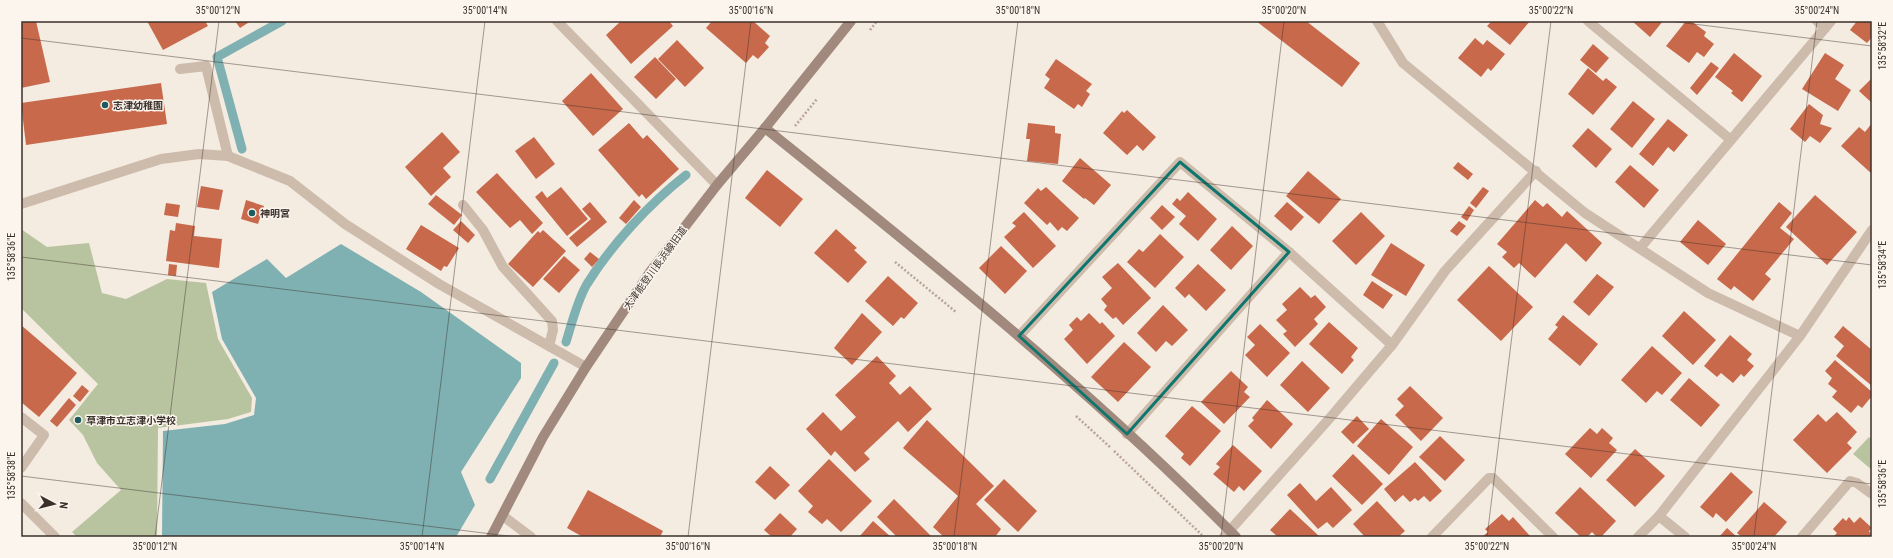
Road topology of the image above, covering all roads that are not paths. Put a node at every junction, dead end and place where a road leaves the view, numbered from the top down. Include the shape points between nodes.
1 (557, 21) edge
2 (851, 21) edge
3 (1377, 21) edge
4 (1588, 21) edge
5 (1817, 21) edge
6 (1828, 25) edge
7 (180, 69) dead end
8 (765, 128) junction
9 (1731, 140) junction
10 (228, 156) junction
11 (1536, 171) junction
12 (717, 185) junction
13 (21, 204) edge
14 (463, 205) dead end
15 (1872, 230) edge
16 (1640, 248) junction
17 (1289, 252) junction
18 (1019, 336) junction
19 (1800, 336) junction
20 (1392, 345) junction
21 (549, 346) junction
22 (586, 367) junction
23 (21, 417) edge
24 (1127, 434) junction
25 (21, 468) edge
26 (1872, 494) edge
27 (21, 503) edge
28 (503, 516) junction
29 (1659, 516) junction
30 (1230, 535) edge
31 (55, 537) edge
32 (491, 537) edge
33 (531, 537) edge
34 (1432, 537) edge
35 (1553, 537) edge
36 (1638, 537) edge
37 (1685, 537) edge
38 (1802, 537) edge

1 - 12 street
2 - 8 street, 大津能登川長浜線旧道
3 - 11 street via 1404,63
4 - 9 street
5 - 6 street
6 - 9 street
7 - 10 street via 206,66
8 - 12 street, 大津能登川長浜線旧道
8 - 18 street
9 - 16 street
10 - 13 street via 199,154 161,159
10 - 21 street via 290,181 344,224 439,284
11 - 16 street via 1585,213
11 - 20 street via 1445,271
12 - 22 street, 大津能登川長浜線旧道 via 650,272
14 - 21 street via 483,230 503,267 552,321 554,330
15 - 19 street
16 - 19 street via 1708,293
17 - 18 street via 1180,162
17 - 20 street
17 - 24 street
18 - 24 street
19 - 29 street
20 - 30 street
21 - 22 street
22 - 28 street, 大津能登川長浜線旧道 via 543,437
23 - 25 street via 44,435
24 - 30 street
26 - 38 street via 1850,481
27 - 31 street
28 - 32 street, 大津能登川長浜線旧道
28 - 33 street
29 - 36 street
29 - 37 street
34 - 35 street via 1489,478 1493,478

